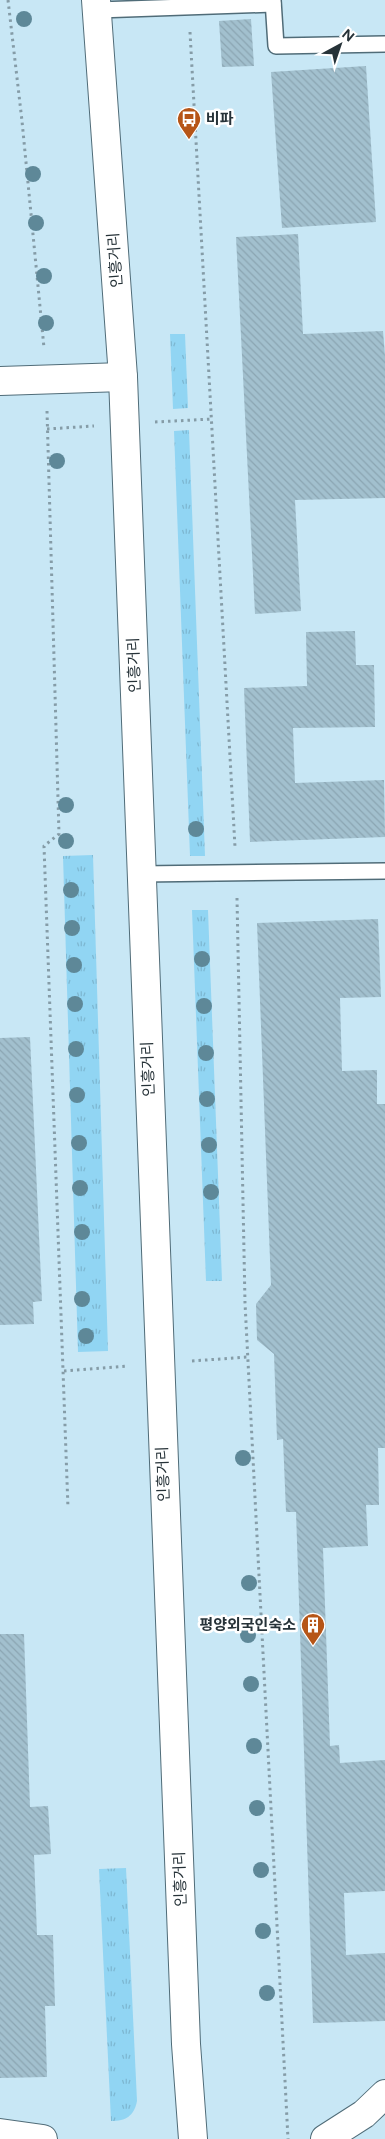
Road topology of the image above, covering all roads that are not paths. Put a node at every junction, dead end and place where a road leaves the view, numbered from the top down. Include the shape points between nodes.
1 (273, 2) edge
2 (97, 5) edge
3 (385, 44) edge
4 (123, 377) junction
5 (0, 382) edge
6 (385, 870) edge
7 (141, 874) junction
8 (385, 2094) edge
9 (0, 2133) edge
10 (43, 2139) edge
11 (193, 2139) edge
12 (325, 2139) edge

1 - 2 lane via 177,7
1 - 3 lane via 276,46
2 - 4 main road, 인흥거리
4 - 5 main road
4 - 7 main road, 인흥거리
6 - 7 lane
7 - 11 main road, 인흥거리 via 185,2024
8 - 12 main road via 364,2114
9 - 10 main road

